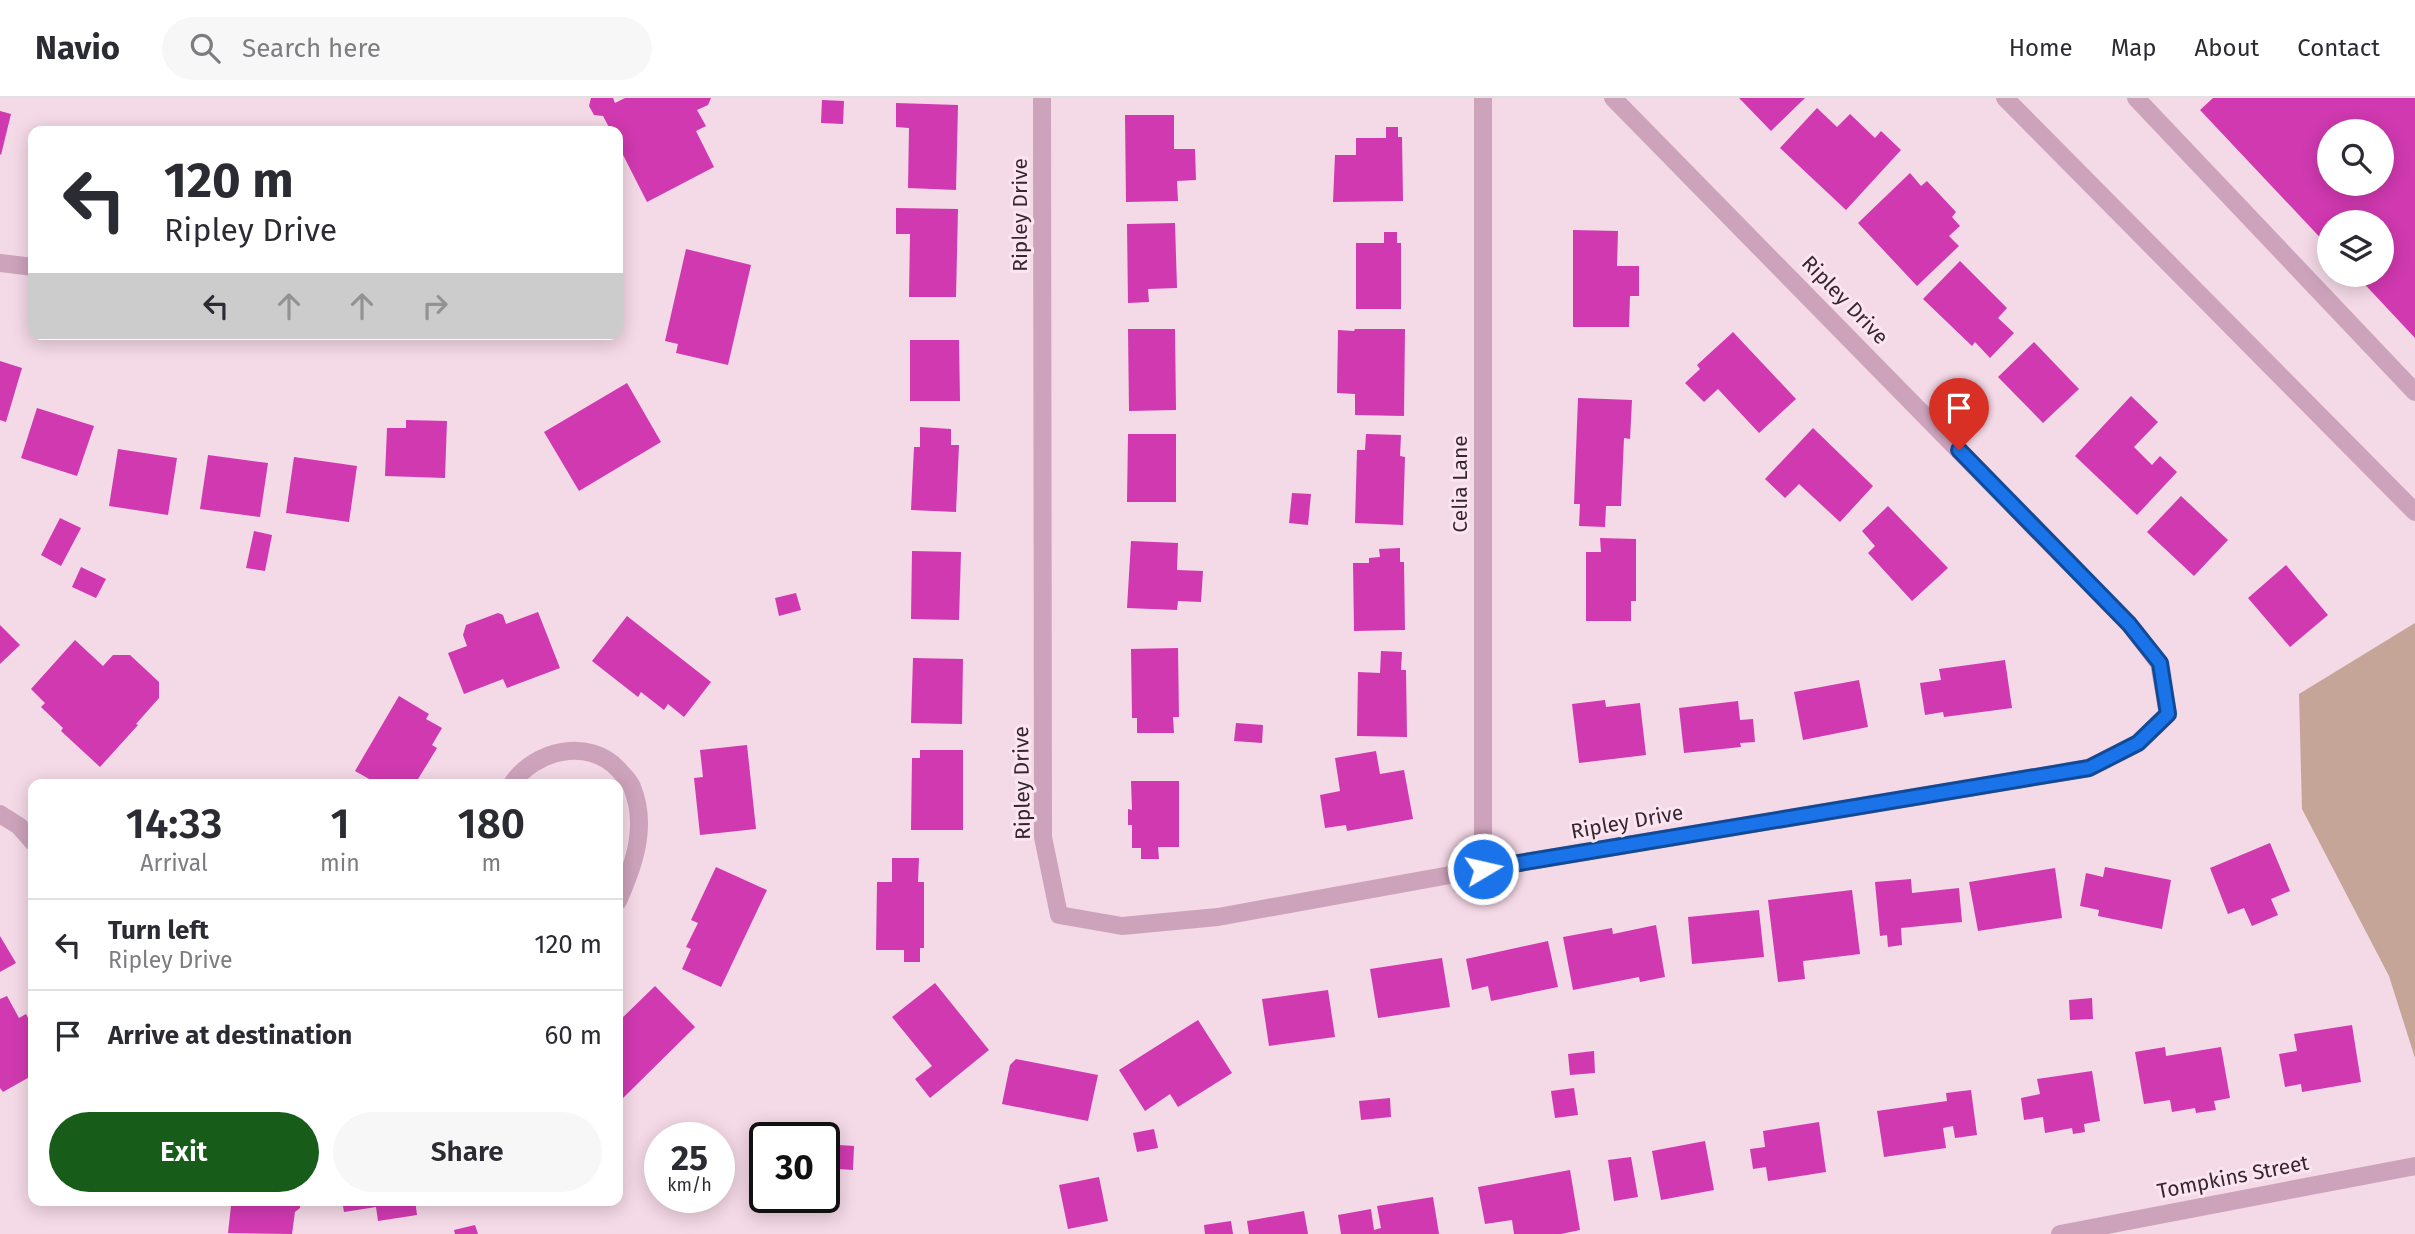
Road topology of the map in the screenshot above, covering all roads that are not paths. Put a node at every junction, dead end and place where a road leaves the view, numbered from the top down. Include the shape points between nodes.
1 (1042, 98) edge
2 (1483, 98) edge
3 (1614, 98) edge
4 (2005, 98) edge
5 (2136, 98) edge
6 (0, 263) edge
7 (28, 266) edge
8 (2415, 392) edge
9 (2415, 512) edge
10 (517, 779) edge
11 (0, 814) edge
12 (28, 836) edge
13 (1483, 869) junction
14 (623, 890) edge
15 (2415, 1166) edge
16 (2060, 1234) edge

1 - 13 street, Ripley Drive via 1043,837 1059,915 1122,926 1219,917
2 - 13 street, Celia Lane
3 - 13 street, Ripley Drive via 2129,624 2160,663 2168,714 2138,743 2089,768
4 - 9 street
5 - 8 street
6 - 7 street
10 - 14 street via 534,761 567,750 591,753 612,763 632,784 638,809 640,834
11 - 12 street
15 - 16 street, Tompkins Street

